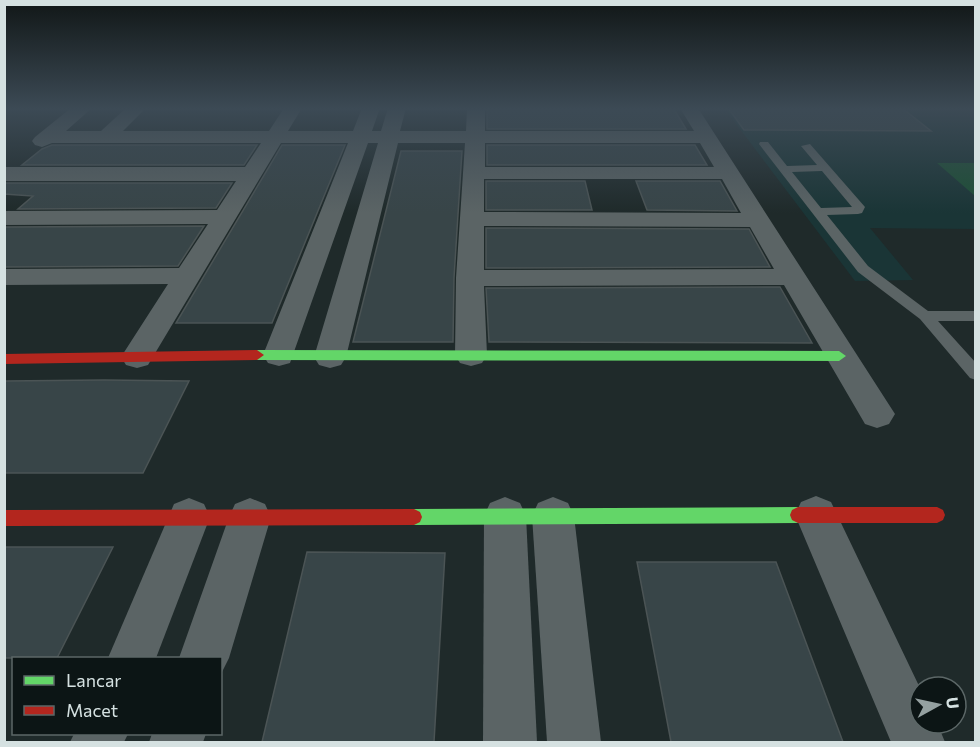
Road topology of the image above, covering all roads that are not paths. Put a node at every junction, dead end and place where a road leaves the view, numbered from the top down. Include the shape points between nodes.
1 (39, 143) edge
2 (272, 143) edge
3 (359, 143) edge
4 (387, 143) edge
5 (475, 143) edge
6 (711, 143) edge
7 (764, 144) dead end
8 (806, 146) dead end
9 (826, 168) junction
10 (783, 169) junction
11 (4, 172) edge
12 (474, 173) junction
13 (729, 173) junction
14 (252, 174) junction
15 (818, 212) junction
16 (225, 217) junction
17 (4, 218) edge
18 (472, 219) junction
19 (758, 220) junction
20 (189, 276) junction
21 (4, 277) edge
22 (794, 277) junction
23 (470, 278) junction
24 (925, 316) junction
25 (975, 316) edge
26 (279, 355) junction
27 (471, 355) junction
28 (839, 356) junction
29 (137, 357) junction
30 (330, 357) junction
31 (4, 359) edge
32 (975, 374) edge
33 (877, 414) dead end
34 (937, 515) dead end
35 (505, 516) junction
36 (553, 516) junction
37 (816, 516) junction
38 (189, 517) junction
39 (250, 517) junction
40 (4, 518) edge
41 (132, 657) edge
42 (204, 657) edge
43 (510, 742) edge
44 (574, 742) edge
45 (918, 742) edge

1 - 11 street
2 - 14 street
3 - 26 street
4 - 30 street
5 - 12 street
6 - 13 street
7 - 10 lane
8 - 9 lane
9 - 10 lane
9 - 15 lane via 859,207 849,212
10 - 15 lane
11 - 14 street
12 - 13 street
12 - 18 street
13 - 19 street
14 - 16 street
15 - 24 lane via 863,269
16 - 17 street
16 - 20 street
18 - 19 street
18 - 23 street
19 - 22 street
20 - 21 street
20 - 29 street
22 - 23 street
22 - 28 street
23 - 27 street
24 - 25 lane
24 - 32 lane
26 - 29 street
26 - 30 street
27 - 28 street
27 - 30 street
28 - 33 street
29 - 31 street
34 - 37 street
35 - 36 street
35 - 39 street
35 - 43 street
36 - 37 street
36 - 44 street
37 - 45 street
38 - 39 street
38 - 40 street
38 - 41 street
39 - 42 street

